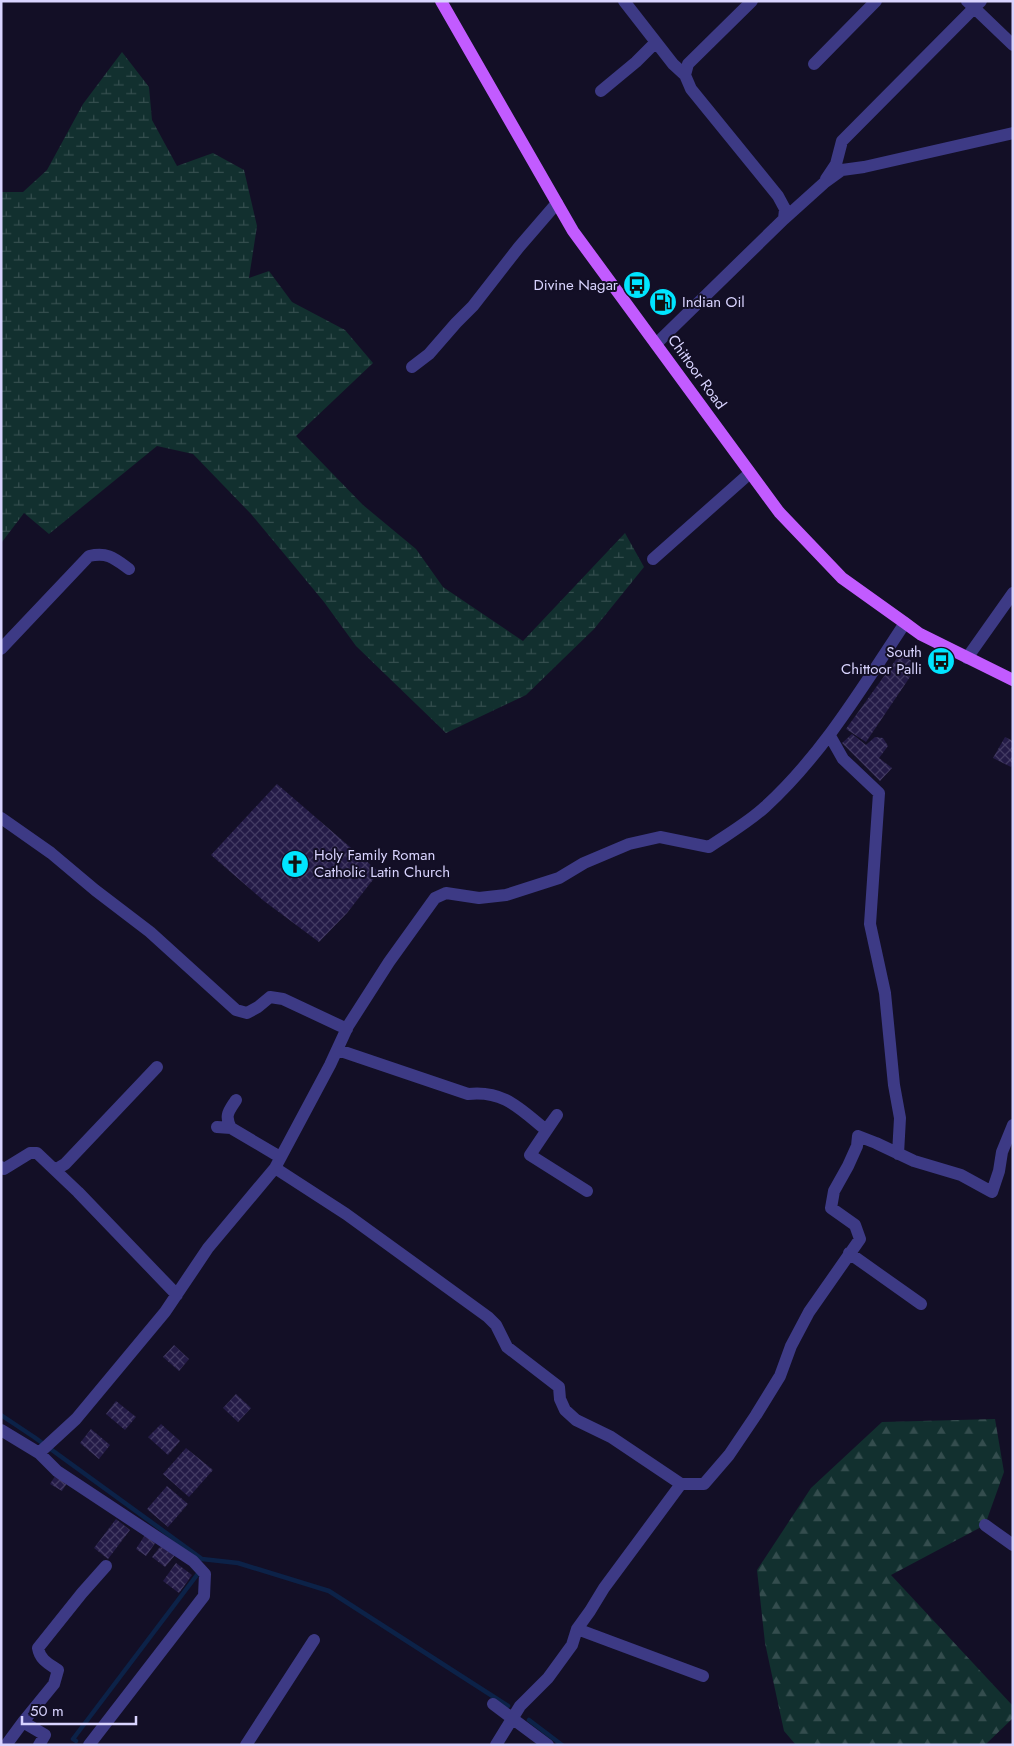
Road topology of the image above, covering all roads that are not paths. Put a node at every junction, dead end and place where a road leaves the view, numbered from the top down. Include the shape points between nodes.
1 (441, 1) edge
2 (624, 1) edge
3 (752, 1) edge
4 (876, 1) edge
5 (974, 4) edge
6 (656, 42) junction
7 (1013, 45) edge
8 (814, 64) dead end
9 (685, 75) junction
10 (601, 92) dead end
11 (1013, 133) edge
12 (824, 183) junction
13 (557, 203) junction
14 (784, 219) junction
15 (656, 344) junction
16 (412, 366) dead end
17 (750, 474) junction
18 (653, 559) dead end
19 (129, 569) dead end
20 (1013, 593) edge
21 (905, 624) junction
22 (1, 650) edge
23 (967, 658) junction
24 (1013, 680) edge
25 (830, 736) junction
26 (1, 818) edge
27 (347, 1029) junction
28 (338, 1050) junction
29 (157, 1066) dead end
30 (236, 1100) dead end
31 (1013, 1125) edge
32 (217, 1127) dead end
33 (231, 1128) junction
34 (898, 1154) junction
35 (278, 1162) junction
36 (1, 1167) edge
37 (55, 1170) junction
38 (587, 1191) dead end
39 (849, 1253) junction
40 (177, 1295) junction
41 (921, 1304) dead end
42 (1, 1430) edge
43 (39, 1453) junction
44 (681, 1484) junction
45 (985, 1525) dead end
46 (1013, 1545) edge
47 (106, 1566) dead end
48 (577, 1629) junction
49 (314, 1640) dead end
50 (703, 1676) dead end
51 (493, 1704) dead end
52 (512, 1718) junction
53 (23, 1722) junction
54 (6, 1745) edge
55 (39, 1745) edge
56 (88, 1745) edge
57 (246, 1745) edge
58 (496, 1745) edge
59 (548, 1745) edge

1 - 13 main road, Chittoor Road
2 - 6 street
3 - 9 street via 688,64
4 - 8 street
5 - 7 street
5 - 12 street via 842,141 836,164
6 - 9 street
6 - 10 street
9 - 14 street via 691,90 778,196 785,209
11 - 12 street via 842,170
12 - 14 street
13 - 15 main road, Chittoor Road
13 - 16 street via 473,306 429,354
14 - 15 street
15 - 17 main road, Chittoor Road
17 - 18 street
17 - 21 main road, Chittoor Road via 778,512 842,578
19 - 22 street via 101,553 89,556
20 - 23 street
21 - 23 main road, Chittoor Road
21 - 25 street
23 - 24 main road, Chittoor Road
25 - 27 street via 764,808 710,847 660,837 629,844 584,863 559,878 506,895 479,898 446,893 435,898
25 - 34 street via 843,759 879,793 870,924 885,993 900,1118
26 - 27 street via 51,853 150,932 236,1010 247,1013 270,997 283,999
27 - 28 street
28 - 35 street
28 - 38 street via 468,1094 481,1093 508,1100 546,1130 557,1115 530,1155
29 - 37 street via 65,1164
30 - 33 street via 228,1114
31 - 34 street via 992,1192 961,1175
32 - 33 street
33 - 35 street
34 - 39 street via 858,1136 857,1146 834,1191 831,1208 855,1225 860,1238
35 - 40 street via 208,1248
35 - 44 street via 488,1317 507,1347 559,1387 565,1410 576,1420 611,1437
36 - 37 street via 4,1169 30,1153 37,1153
37 - 40 street
39 - 41 street
39 - 44 street via 809,1312 780,1376 729,1454 704,1484
40 - 43 street via 76,1418
42 - 43 street
43 - 56 street via 57,1471 193,1561 205,1574 204,1596
44 - 48 street
45 - 46 street
47 - 53 street via 38,1648 45,1662 58,1670 54,1684
48 - 50 street
48 - 52 street via 572,1645 548,1678
49 - 57 street
51 - 52 street
52 - 58 street
52 - 59 street
53 - 54 street
53 - 55 street via 46,1735

